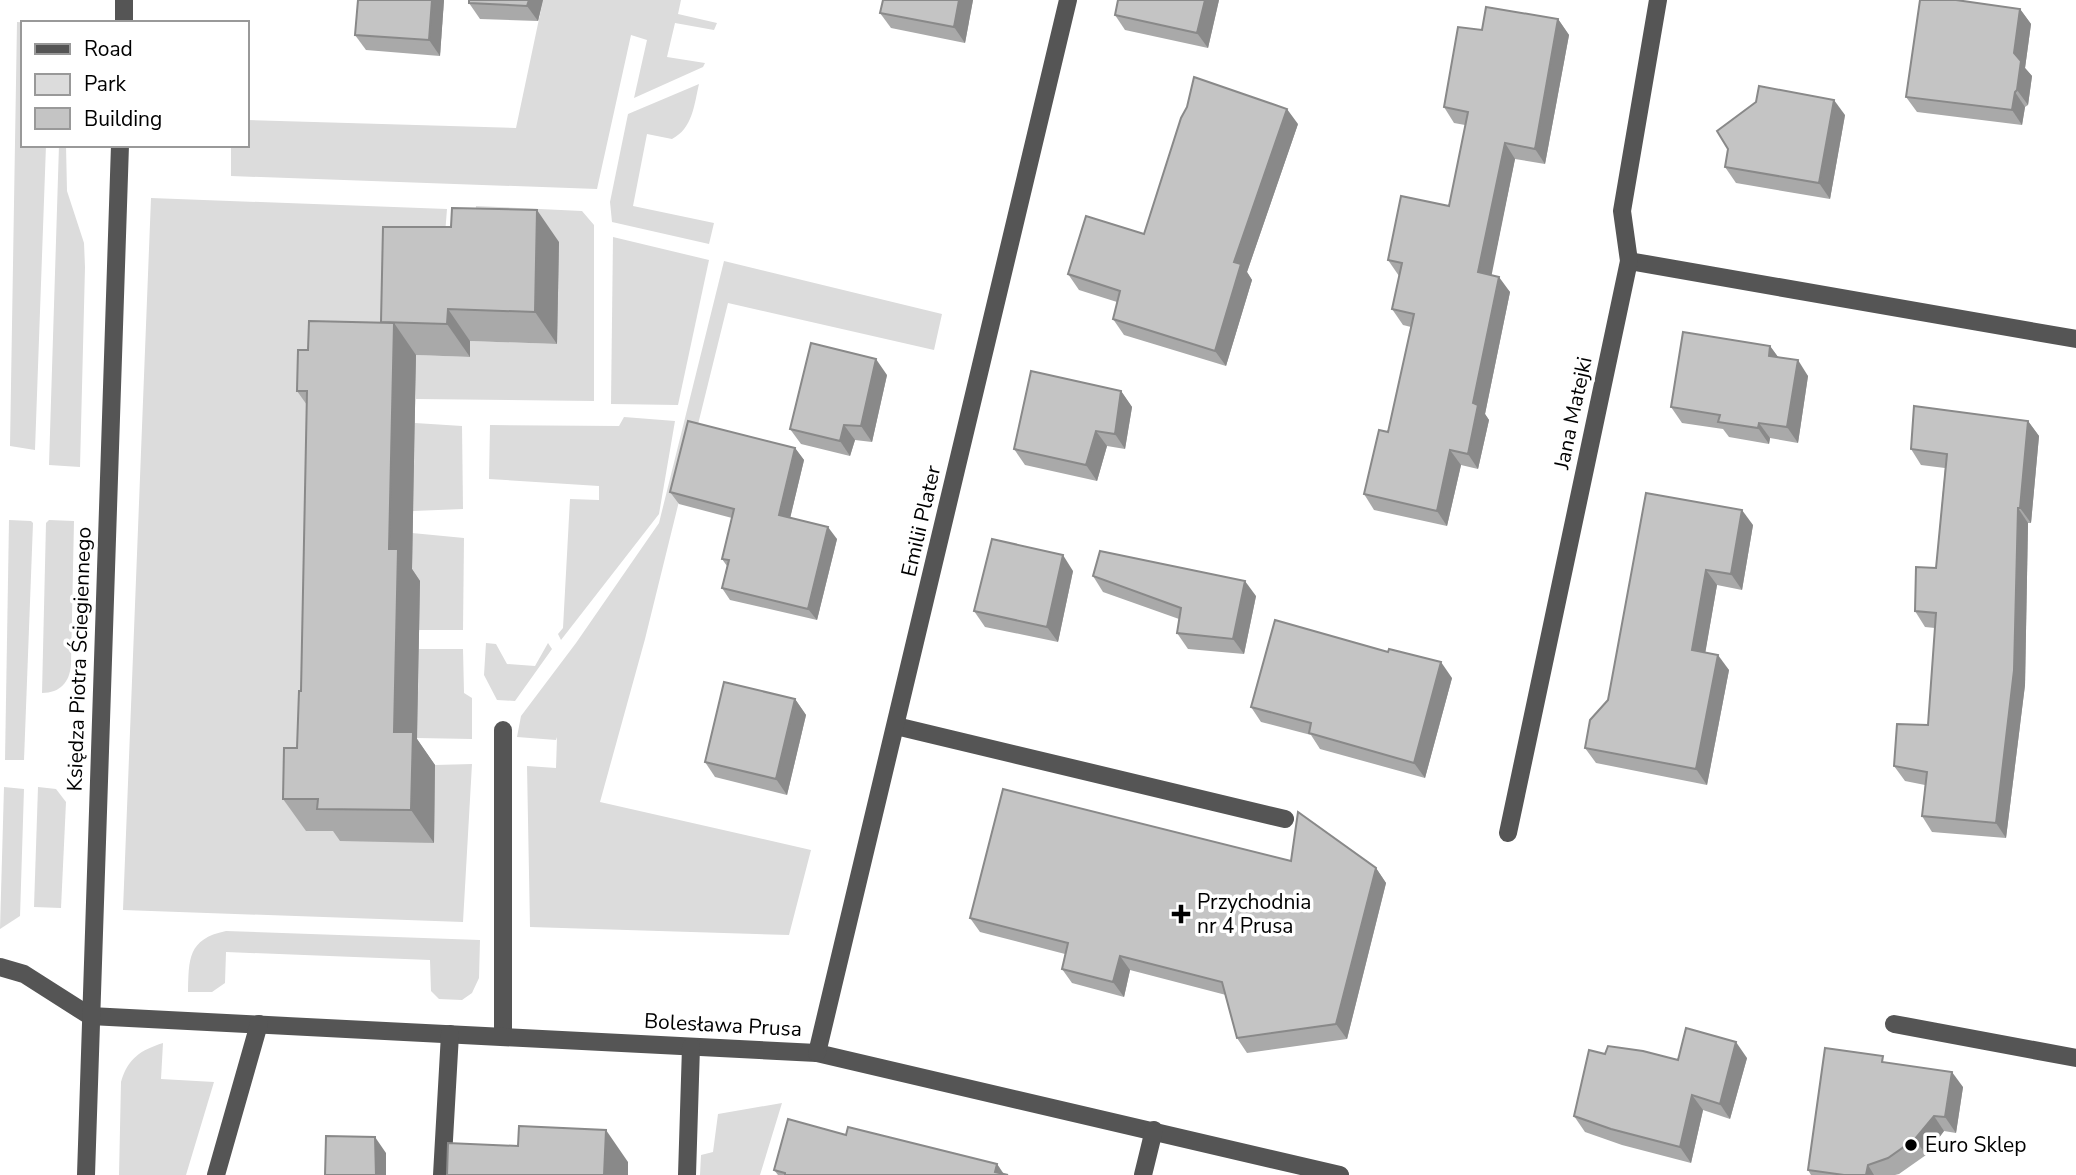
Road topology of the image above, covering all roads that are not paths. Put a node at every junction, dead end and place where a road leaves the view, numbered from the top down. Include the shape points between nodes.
1 (124, 0) edge
2 (1068, 0) edge
3 (1658, 0) edge
4 (124, 21) edge
5 (120, 147) edge
6 (1629, 261) junction
7 (2076, 339) edge
8 (896, 726) junction
9 (503, 730) dead end
10 (1286, 819) dead end
11 (1508, 833) dead end
12 (0, 967) edge
13 (90, 1016) junction
14 (259, 1024) junction
15 (1894, 1024) dead end
16 (450, 1034) junction
17 (503, 1037) junction
18 (691, 1047) junction
19 (817, 1053) junction
20 (2076, 1058) edge
21 (1154, 1130) junction
22 (86, 1175) edge
23 (216, 1175) edge
24 (442, 1175) edge
25 (687, 1175) edge
26 (1143, 1175) edge
27 (1340, 1175) edge

1 - 4 street
2 - 8 street, Emilii Plater
3 - 6 street, Jana Matejki via 1622,211
5 - 13 street, Księdza Piotra Ściegiennego
6 - 7 street
6 - 11 street, Jana Matejki
8 - 10 street
8 - 19 street, Emilii Plater
9 - 17 street
12 - 13 street via 24,974
13 - 14 street, Bolesława Prusa
13 - 22 street, Księdza Piotra Ściegiennego
14 - 16 street, Bolesława Prusa
14 - 23 street
15 - 20 street
16 - 17 street, Bolesława Prusa
16 - 24 street
17 - 18 street, Bolesława Prusa
18 - 19 street, Bolesława Prusa
18 - 25 street
19 - 21 street, Bolesława Prusa
21 - 26 street
21 - 27 street, Bolesława Prusa

